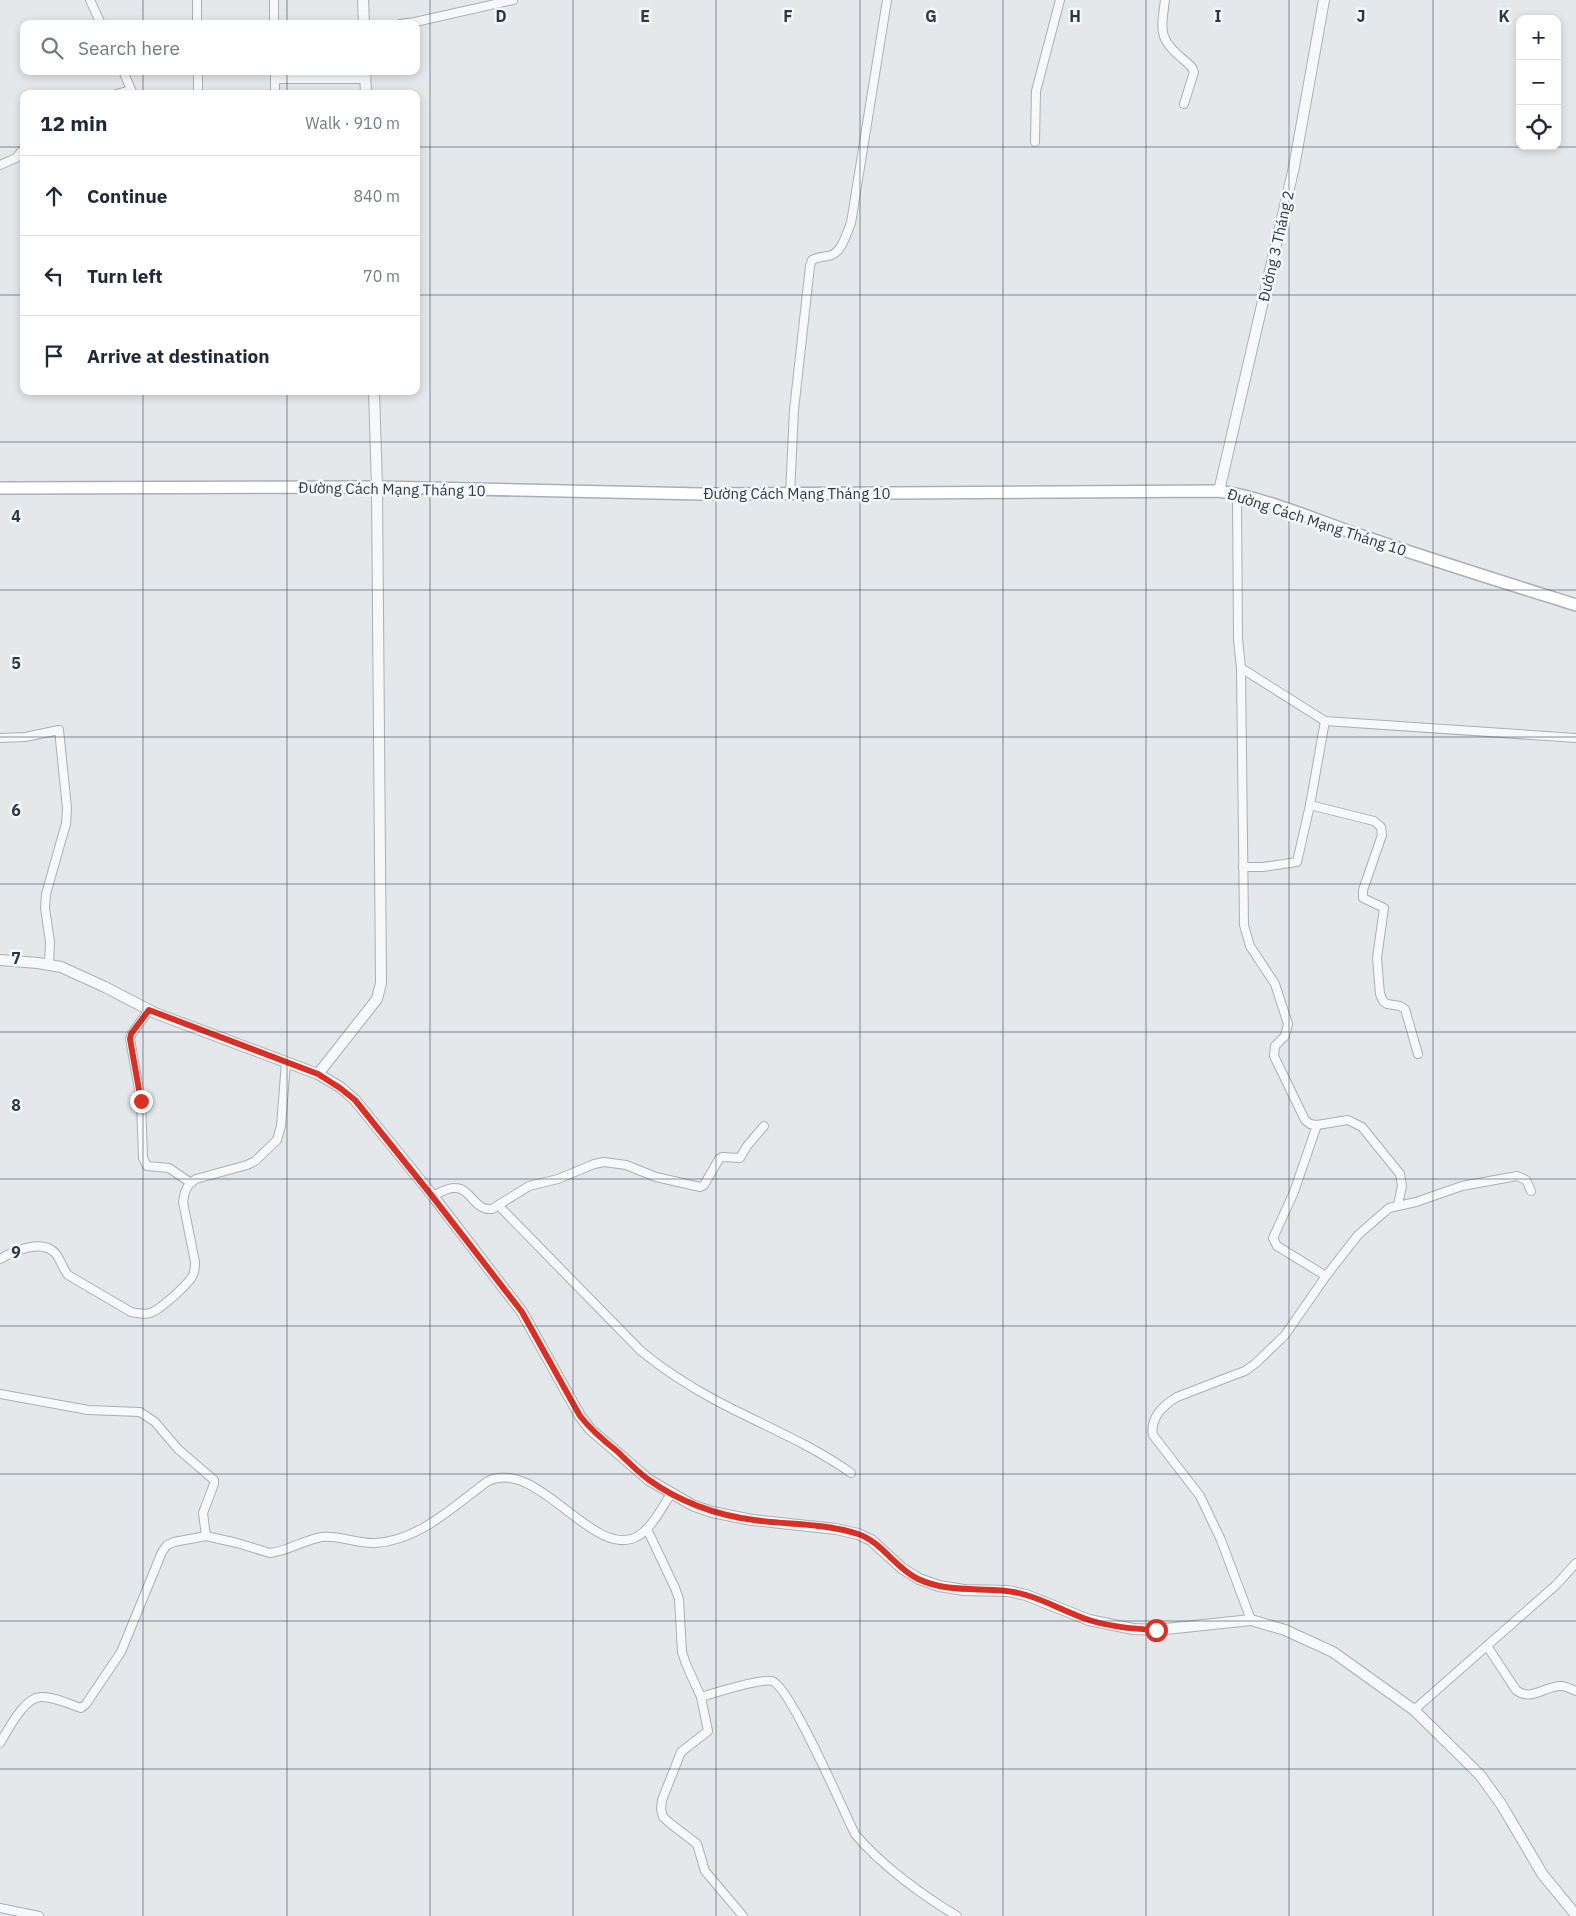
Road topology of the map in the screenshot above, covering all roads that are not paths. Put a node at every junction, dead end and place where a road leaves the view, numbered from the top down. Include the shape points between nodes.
1 (90, 0) edge
2 (197, 0) edge
3 (274, 0) edge
4 (363, 0) edge
5 (513, 0) edge
6 (887, 0) edge
7 (1060, 0) edge
8 (1164, 0) edge
9 (1324, 0) edge
10 (99, 20) edge
11 (197, 20) edge
12 (274, 20) edge
13 (364, 20) edge
14 (420, 21) edge
15 (124, 75) edge
16 (198, 75) edge
17 (275, 75) edge
18 (365, 75) edge
19 (131, 90) edge
20 (198, 90) edge
21 (275, 90) edge
22 (366, 90) edge
23 (1184, 104) dead end
24 (1035, 142) dead end
25 (20, 153) edge
26 (0, 166) edge
27 (374, 395) edge
28 (377, 487) junction
29 (0, 488) edge
30 (1219, 491) junction
31 (790, 494) junction
32 (1237, 494) junction
33 (1576, 605) edge
34 (1241, 668) junction
35 (1325, 721) junction
36 (0, 738) edge
37 (1576, 738) edge
38 (1310, 805) junction
39 (1243, 867) junction
40 (0, 960) edge
41 (49, 965) junction
42 (149, 1010) junction
43 (1418, 1054) dead end
44 (286, 1062) junction
45 (318, 1074) junction
46 (1317, 1125) junction
47 (764, 1126) dead end
48 (191, 1183) junction
49 (1531, 1191) dead end
50 (432, 1196) junction
51 (1398, 1204) junction
52 (500, 1206) junction
53 (0, 1259) edge
54 (1326, 1276) junction
55 (0, 1394) edge
56 (851, 1473) dead end
57 (671, 1494) junction
58 (647, 1529) junction
59 (206, 1536) junction
60 (1576, 1563) edge
61 (1251, 1620) junction
62 (1487, 1646) junction
63 (1576, 1691) edge
64 (702, 1697) junction
65 (1414, 1710) junction
66 (0, 1743) edge
67 (0, 1908) edge
68 (1576, 1915) edge
69 (39, 1916) edge
70 (743, 1916) edge
71 (957, 1916) edge

1 - 10 street
2 - 11 street
3 - 12 street
4 - 13 street
5 - 14 street
6 - 31 street via 851,223 837,252 812,260 810,266 792,429
7 - 24 street via 1036,91
8 - 23 street via 1163,36 1194,72
9 - 30 street, Đường 3 Tháng 2 via 1294,167
15 - 19 street
16 - 20 street
17 - 18 street
17 - 21 street
18 - 22 street
25 - 26 street
27 - 28 street
28 - 29 main road, Đường Cách Mạng Tháng 10
28 - 31 main road, Đường Cách Mạng Tháng 10
28 - 45 street via 381,983 377,999
30 - 31 main road, Đường Cách Mạng Tháng 10
30 - 32 main road, Đường Cách Mạng Tháng 10
32 - 33 main road, Đường Cách Mạng Tháng 10
32 - 34 street
34 - 35 street
34 - 39 street
35 - 37 street
35 - 38 street
36 - 41 street via 59,730 67,808 62,841 46,894
38 - 39 street via 1297,862
38 - 43 street via 1374,821 1382,827 1363,898 1384,908 1376,958 1381,999 1405,1009
39 - 46 street via 1246,936 1275,984 1288,1024 1274,1056 1305,1120
40 - 41 street
41 - 42 street via 106,986
42 - 44 street
42 - 48 street via 130,1039 141,1101 143,1158 147,1166 169,1168
44 - 45 street
44 - 48 street via 277,1140 255,1161
45 - 50 street via 355,1100
46 - 51 street via 1348,1120 1362,1127 1400,1174 1402,1186
46 - 54 street via 1294,1192 1273,1238 1277,1246
47 - 52 street via 740,1158 719,1159 700,1187 656,1177 626,1165 604,1162 558,1180 529,1186
48 - 53 street via 185,1192 184,1202 195,1271 184,1285 149,1314 131,1312 68,1275 50,1250 29,1247
49 - 51 street via 1526,1180 1517,1176 1462,1186 1416,1202
50 - 52 street via 458,1188 480,1208 486,1210
50 - 57 street via 522,1312 585,1422 649,1480
51 - 54 street via 1385,1210 1364,1228
52 - 56 street via 660,1366 713,1399 823,1454
54 - 61 street via 1285,1335 1256,1363 1245,1371 1169,1401 1153,1422 1153,1435 1157,1442 1200,1496 1221,1540
55 - 59 street via 88,1410 140,1412 148,1416 178,1449 214,1480 203,1513
57 - 58 street
57 - 61 street via 706,1510 744,1519 858,1534 871,1540 919,1579 964,1590 1008,1591 1026,1595 1110,1626 1156,1630
58 - 59 street via 638,1537 613,1540 602,1536 519,1479 497,1476 423,1528 383,1542 323,1537 270,1553
58 - 64 street via 679,1599 682,1652
59 - 66 street via 167,1545 121,1652 86,1704 82,1708 49,1698 31,1699
60 - 62 street via 1556,1586
61 - 65 street via 1285,1630 1333,1652
62 - 63 street via 1521,1695 1529,1696 1561,1686
62 - 65 street
64 - 70 street via 708,1731 681,1752 661,1809 663,1817 697,1844 705,1872
64 - 71 street via 762,1681 777,1684 802,1722 855,1834 911,1884
65 - 68 street via 1480,1775 1543,1875
67 - 69 street

